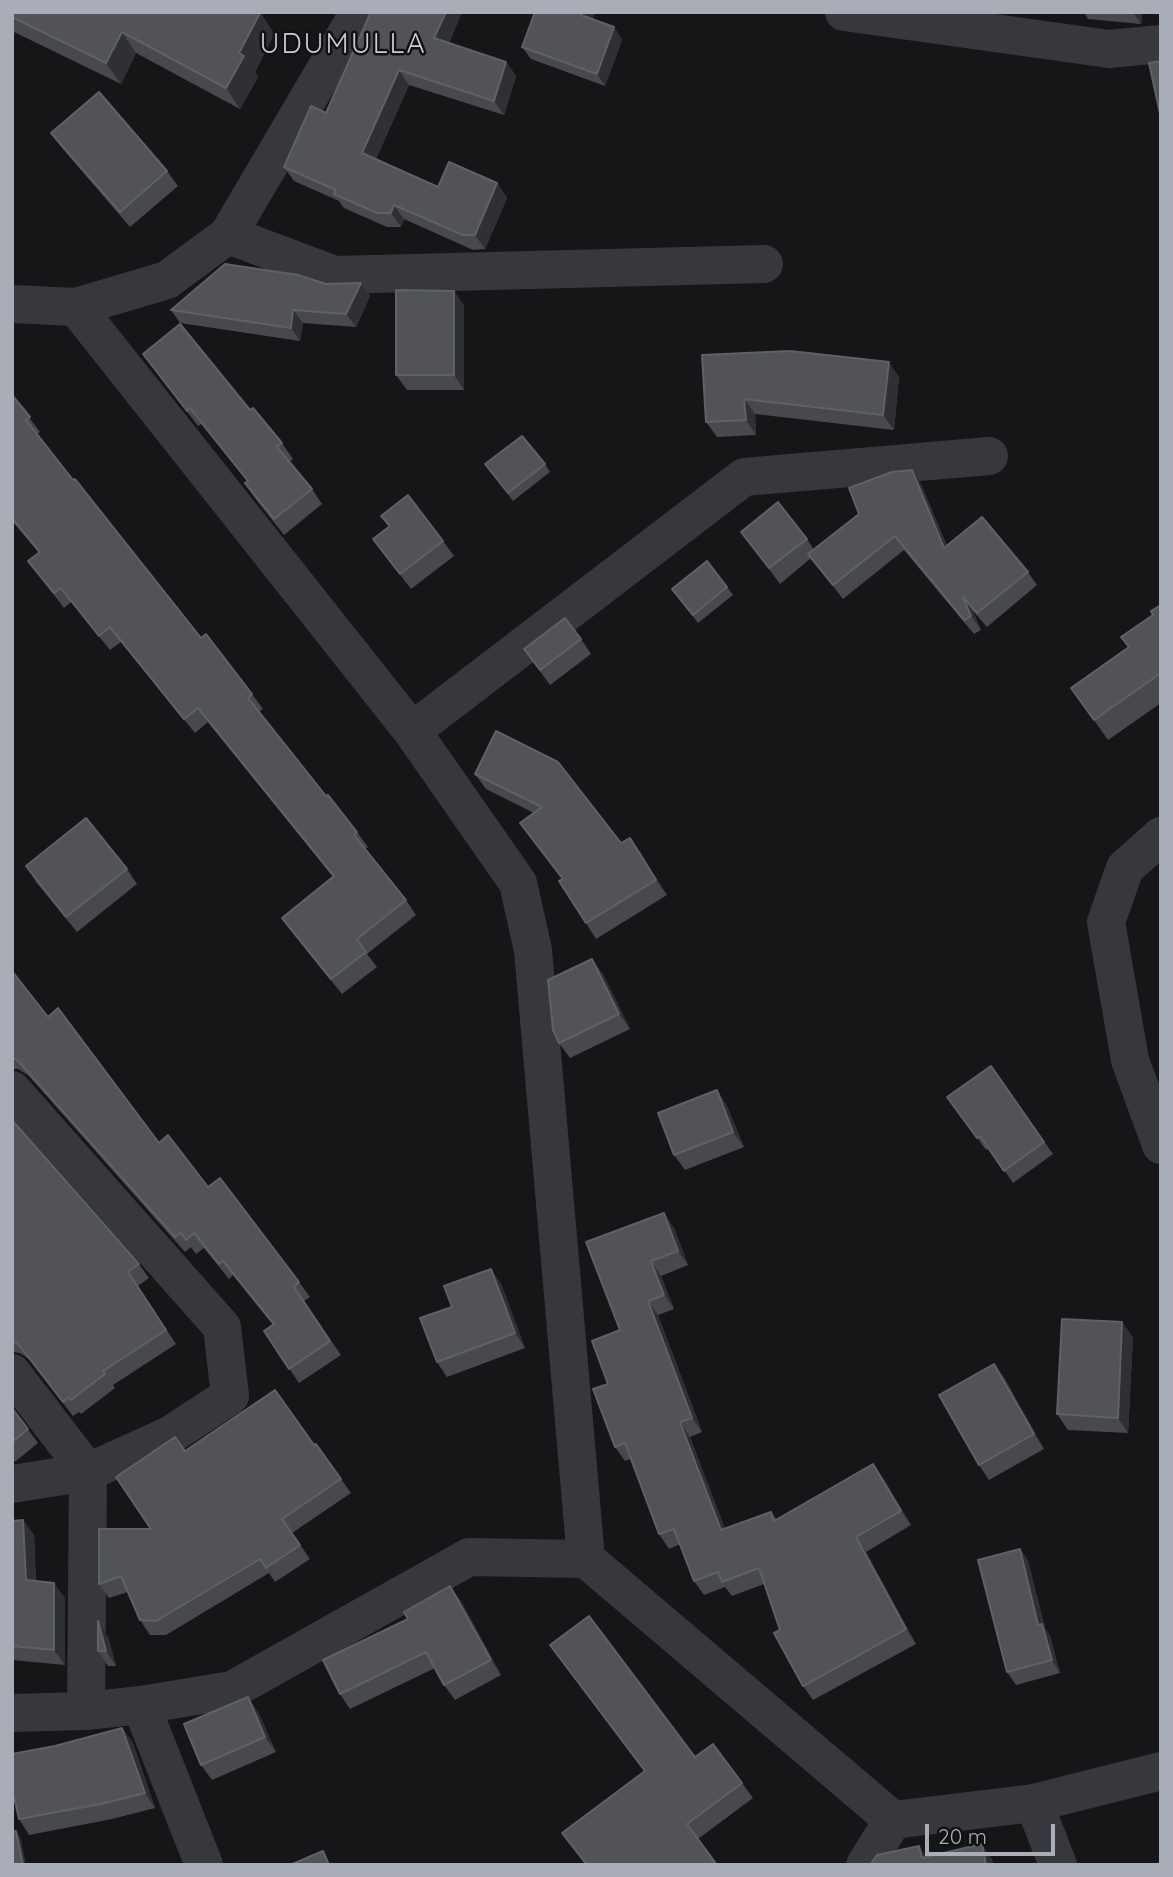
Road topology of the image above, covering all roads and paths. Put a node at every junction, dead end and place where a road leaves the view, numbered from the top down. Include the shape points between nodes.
1 (359, 12) edge
2 (844, 12) edge
3 (918, 18) edge
4 (1161, 44) edge
5 (228, 235) junction
6 (764, 264) dead end
7 (12, 304) edge
8 (76, 307) junction
9 (989, 456) dead end
10 (411, 731) junction
11 (1161, 836) edge
12 (12, 1090) edge
13 (1161, 1145) edge
14 (12, 1373) edge
15 (88, 1472) junction
16 (12, 1484) edge
17 (586, 1559) junction
18 (141, 1705) junction
19 (86, 1711) junction
20 (12, 1713) edge
21 (1161, 1771) edge
22 (1034, 1803) junction
23 (893, 1820) junction
24 (204, 1865) edge
25 (865, 1865) edge
26 (1058, 1865) edge

1 - 5 street
2 - 3 street
3 - 4 street via 1109,49
5 - 6 street via 335,275
5 - 8 street via 167,280
7 - 8 street
8 - 10 street
9 - 10 street via 744,477
10 - 17 street via 518,883 533,950
11 - 13 street via 1125,868 1106,922 1130,1060
12 - 15 street via 222,1326 230,1396 170,1435
14 - 15 street
15 - 16 street
15 - 19 street
17 - 18 street via 469,1557 232,1690
17 - 23 street
18 - 19 street
18 - 24 street
19 - 20 street
21 - 22 street
22 - 23 street
22 - 26 street
23 - 25 street

